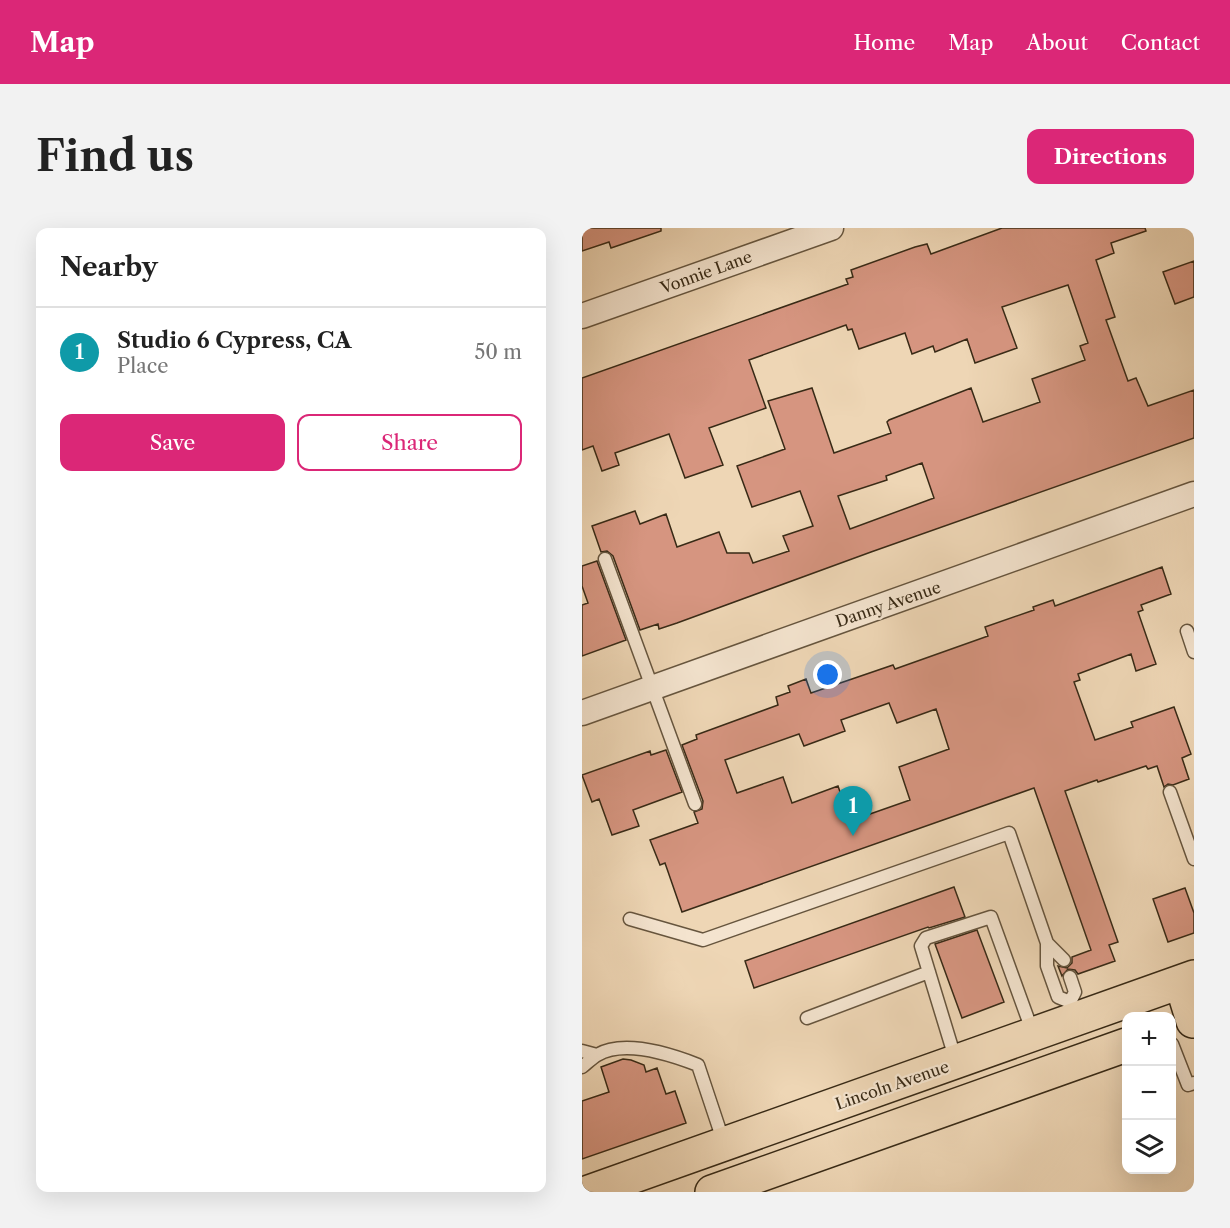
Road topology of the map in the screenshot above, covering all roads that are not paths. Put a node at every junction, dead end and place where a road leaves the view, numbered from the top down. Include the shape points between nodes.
1 (831, 228) edge
2 (582, 316) edge
3 (1194, 494) edge
4 (605, 559) dead end
5 (1187, 631) dead end
6 (1194, 652) edge
7 (652, 687) junction
8 (582, 713) edge
9 (1170, 792) dead end
10 (695, 804) dead end
11 (1194, 859) edge
12 (630, 919) dead end
13 (1047, 943) junction
14 (1064, 960) dead end
15 (929, 972) junction
16 (1070, 977) dead end
17 (1187, 980) edge
18 (1073, 1011) junction
19 (807, 1018) dead end
20 (1182, 1028) edge
21 (1034, 1035) junction
22 (1122, 1046) edge
23 (582, 1051) edge
24 (597, 1055) junction
25 (956, 1062) junction
26 (582, 1067) edge
27 (1194, 1083) edge
28 (724, 1144) junction
29 (589, 1192) edge
30 (711, 1192) edge

1 - 2 street, Vonnie Lane
3 - 7 street, Danny Avenue
4 - 7 lane
5 - 6 lane
7 - 8 street, Danny Avenue
7 - 10 lane
9 - 11 lane
12 - 13 lane via 703,940 1009,833
13 - 14 lane
13 - 18 lane via 1047,966 1058,997
15 - 19 lane
15 - 21 lane via 921,946 926,938 992,917
15 - 25 lane
16 - 18 lane via 1075,992
17 - 18 main road, Lincoln Avenue
17 - 20 main road
18 - 21 main road, Lincoln Avenue
20 - 27 lane via 1188,1085
21 - 25 main road, Lincoln Avenue
22 - 30 main road
23 - 24 lane
24 - 26 lane
24 - 28 lane via 616,1048 666,1053 698,1065
25 - 28 main road, Lincoln Avenue
28 - 29 main road, Lincoln Avenue

